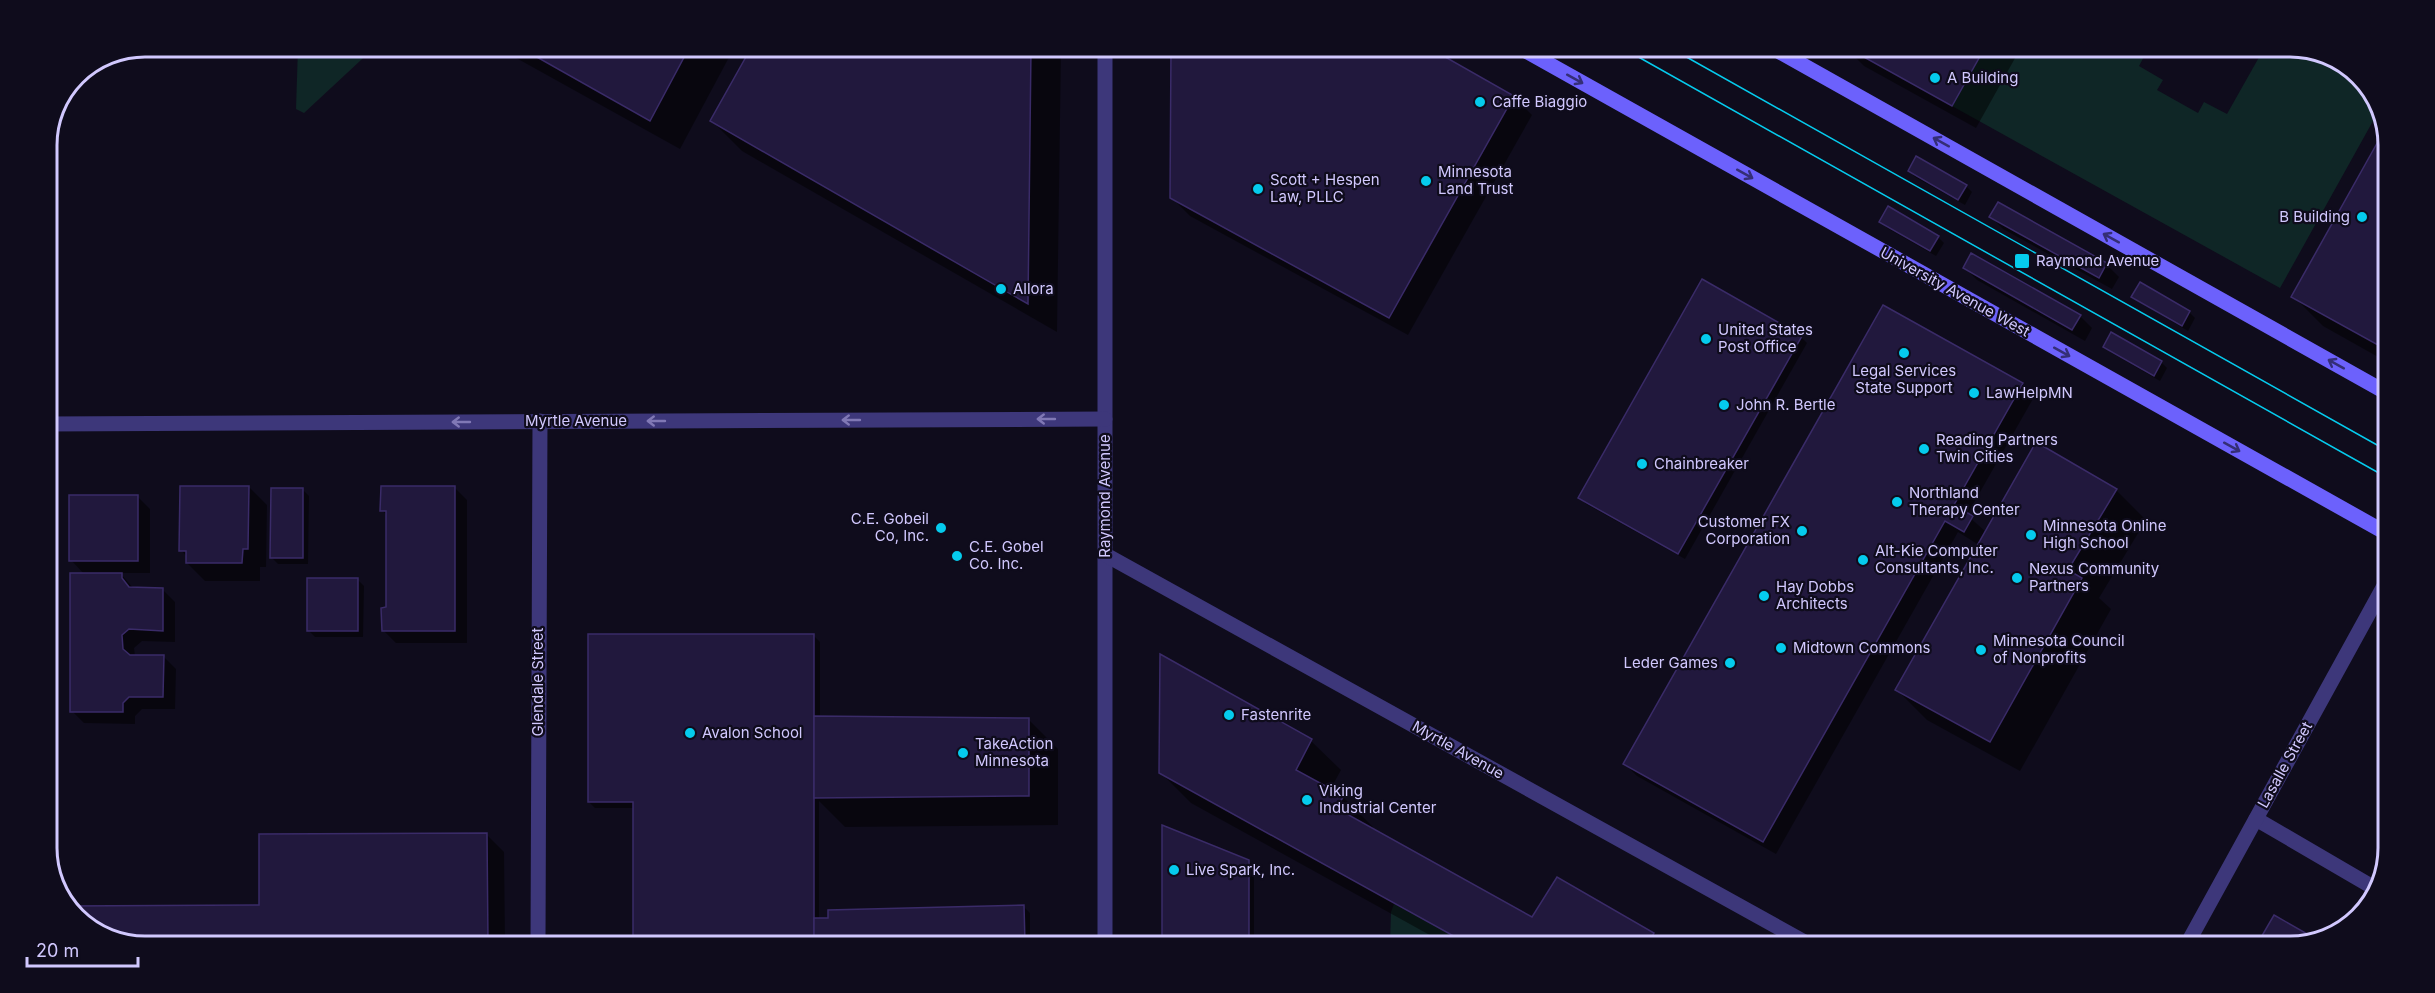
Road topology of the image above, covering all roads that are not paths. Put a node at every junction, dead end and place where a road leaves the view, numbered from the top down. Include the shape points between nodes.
1 (1105, 57) edge
2 (1536, 57) edge
3 (1789, 57) edge
4 (2378, 388) edge
5 (1105, 419) junction
6 (540, 421) junction
7 (57, 424) edge
8 (2378, 529) edge
9 (1106, 555) junction
10 (2378, 597) edge
11 (2256, 819) junction
12 (2369, 885) edge
13 (538, 936) edge
14 (1105, 936) edge
15 (1794, 936) edge
16 (2192, 936) edge

1 - 5 street, Raymond Avenue
2 -> 8 main road, University Avenue West
4 -> 3 main road
5 -> 6 street, Myrtle Avenue
5 - 9 street, Raymond Avenue
6 -> 7 street, Myrtle Avenue
6 - 13 street, Glendale Street
9 - 14 street, Raymond Avenue
9 - 15 street, Myrtle Avenue
10 - 11 street, Lasalle Street
11 - 12 street
11 - 16 street, Lasalle Street

